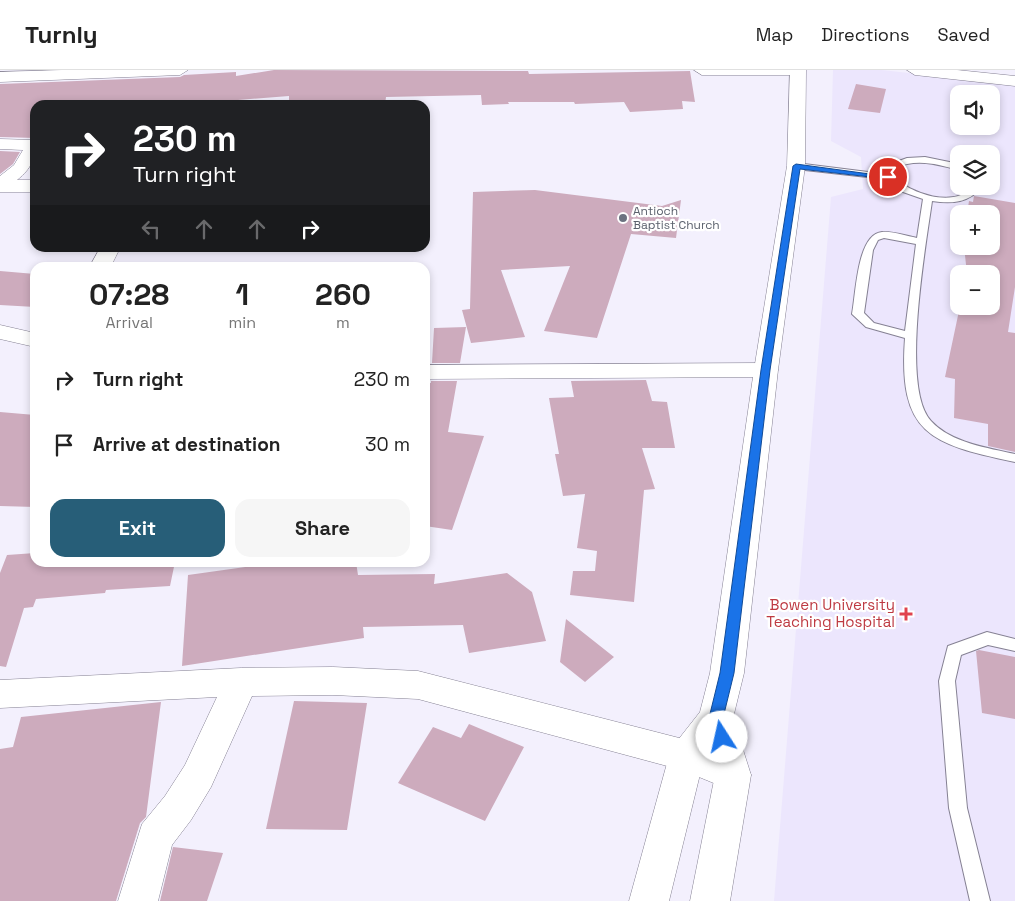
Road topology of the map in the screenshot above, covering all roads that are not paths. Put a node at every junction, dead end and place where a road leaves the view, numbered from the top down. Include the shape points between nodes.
1 (180, 70) edge
2 (702, 70) edge
3 (798, 70) edge
4 (915, 70) edge
5 (0, 77) edge
6 (1015, 81) edge
7 (0, 144) edge
8 (30, 145) edge
9 (30, 153) edge
10 (950, 165) edge
11 (796, 166) junction
12 (888, 177) junction
13 (0, 186) edge
14 (30, 186) edge
15 (969, 195) edge
16 (928, 198) junction
17 (923, 242) junction
18 (0, 332) edge
19 (911, 336) junction
20 (30, 339) edge
21 (766, 370) junction
22 (430, 372) edge
23 (1015, 458) edge
24 (1015, 645) edge
25 (241, 682) junction
26 (0, 694) edge
27 (716, 718) junction
28 (687, 756) junction
29 (733, 775) junction
30 (138, 901) edge
31 (650, 901) edge
32 (710, 901) edge
33 (980, 901) edge

1 - 5 main road
2 - 3 main road
3 - 11 main road
4 - 6 main road
7 - 8 main road
9 - 13 main road via 21,168
10 - 12 lane via 914,160 891,168
11 - 12 lane
11 - 21 main road
12 - 16 lane via 897,187
13 - 14 main road
15 - 16 lane via 963,198
16 - 17 lane
17 - 19 lane
17 - 19 lane via 883,235 874,238 868,250 858,314 870,326
18 - 20 main road
19 - 23 lane via 910,378 915,406 924,422 941,435 970,447
21 - 22 main road
21 - 27 main road via 727,673
24 - 33 lane via 987,638 954,651 947,681 958,808
25 - 26 main road
25 - 28 main road via 333,681 418,685
25 - 30 main road via 198,776 155,837
27 - 28 main road
27 - 29 main road
28 - 29 main road
28 - 31 main road
29 - 32 main road

